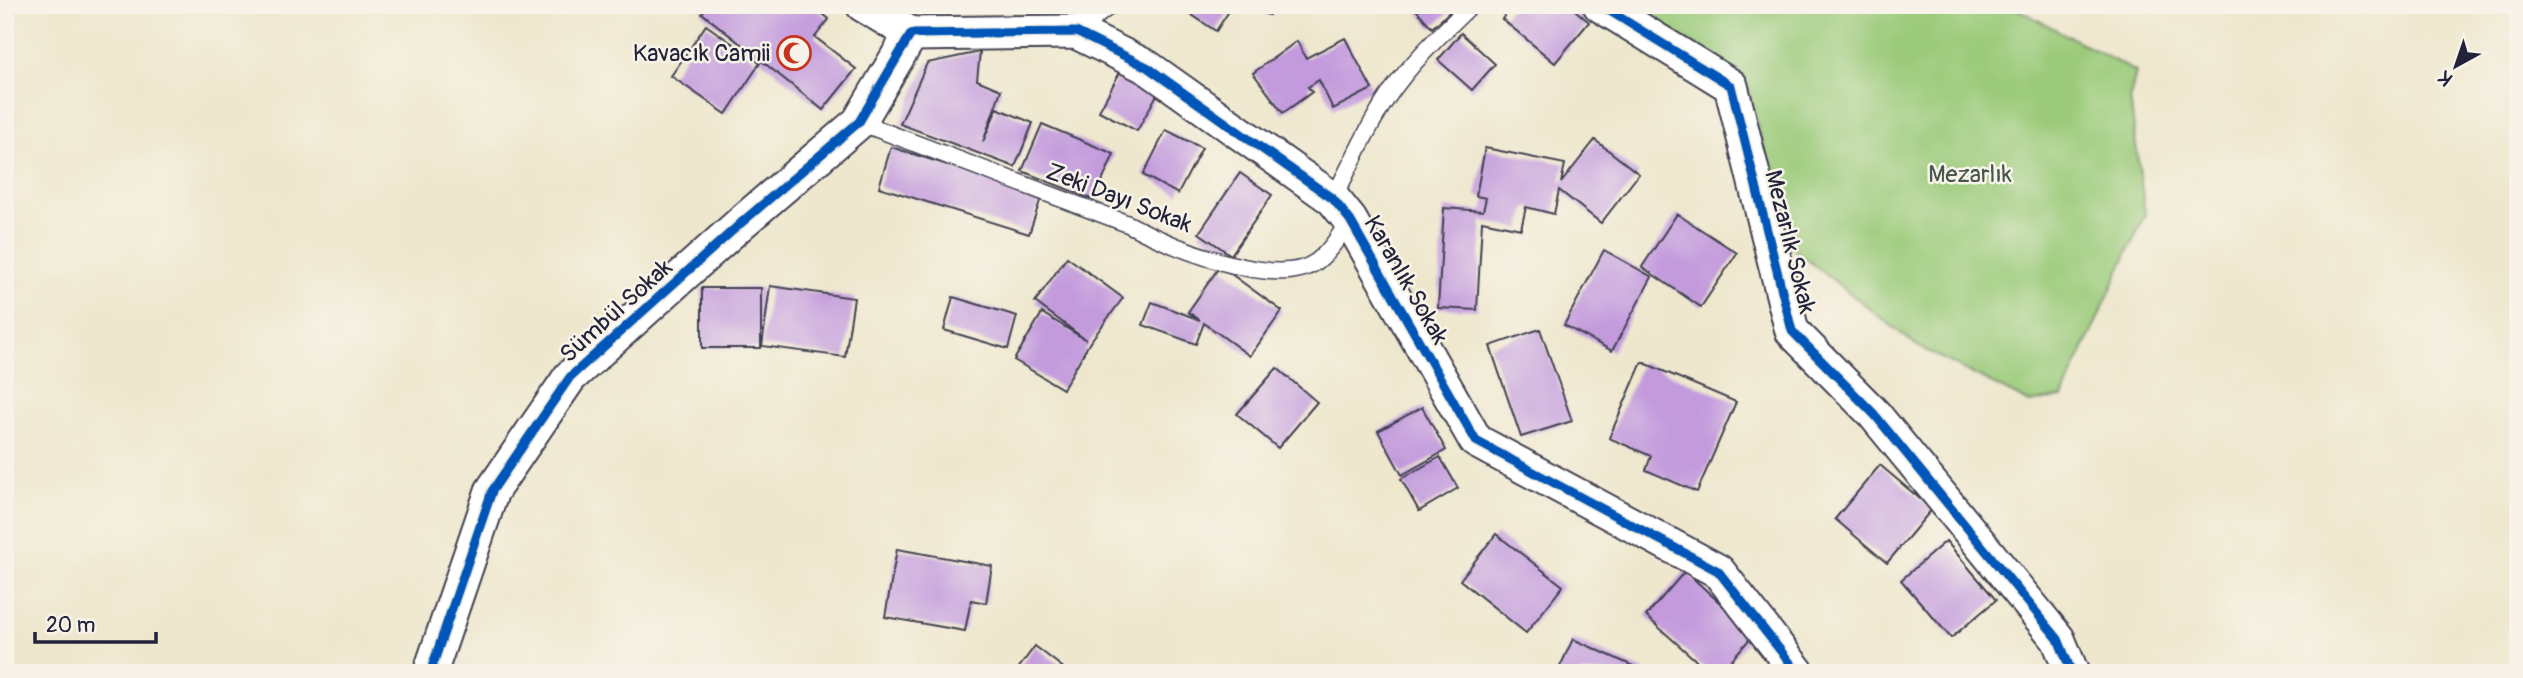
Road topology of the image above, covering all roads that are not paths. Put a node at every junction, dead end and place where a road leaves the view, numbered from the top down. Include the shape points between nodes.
1 (863, 5) edge
2 (1111, 5) edge
3 (1471, 5) edge
4 (1600, 5) edge
5 (1074, 19) edge
6 (911, 34) junction
7 (859, 122) junction
8 (1341, 210) junction
9 (430, 673) edge
10 (1798, 673) edge
11 (2072, 673) edge

1 - 6 street
2 - 5 lane
3 - 8 lane, Zeki Dayı Sokak via 1429,47 1382,107
4 - 11 street, Mezarlık Sokak via 1731,86 1792,331 1874,414 2058,639
5 - 6 street, Karanlık Sokak
5 - 8 street, Karanlık Sokak
6 - 7 street, Sümbül Sokak
7 - 8 lane, Zeki Dayı Sokak via 1166,243 1262,272 1289,272 1314,263 1331,247
7 - 9 street, Sümbül Sokak via 570,377 492,491
8 - 10 street, Karanlık Sokak via 1476,441 1718,571

